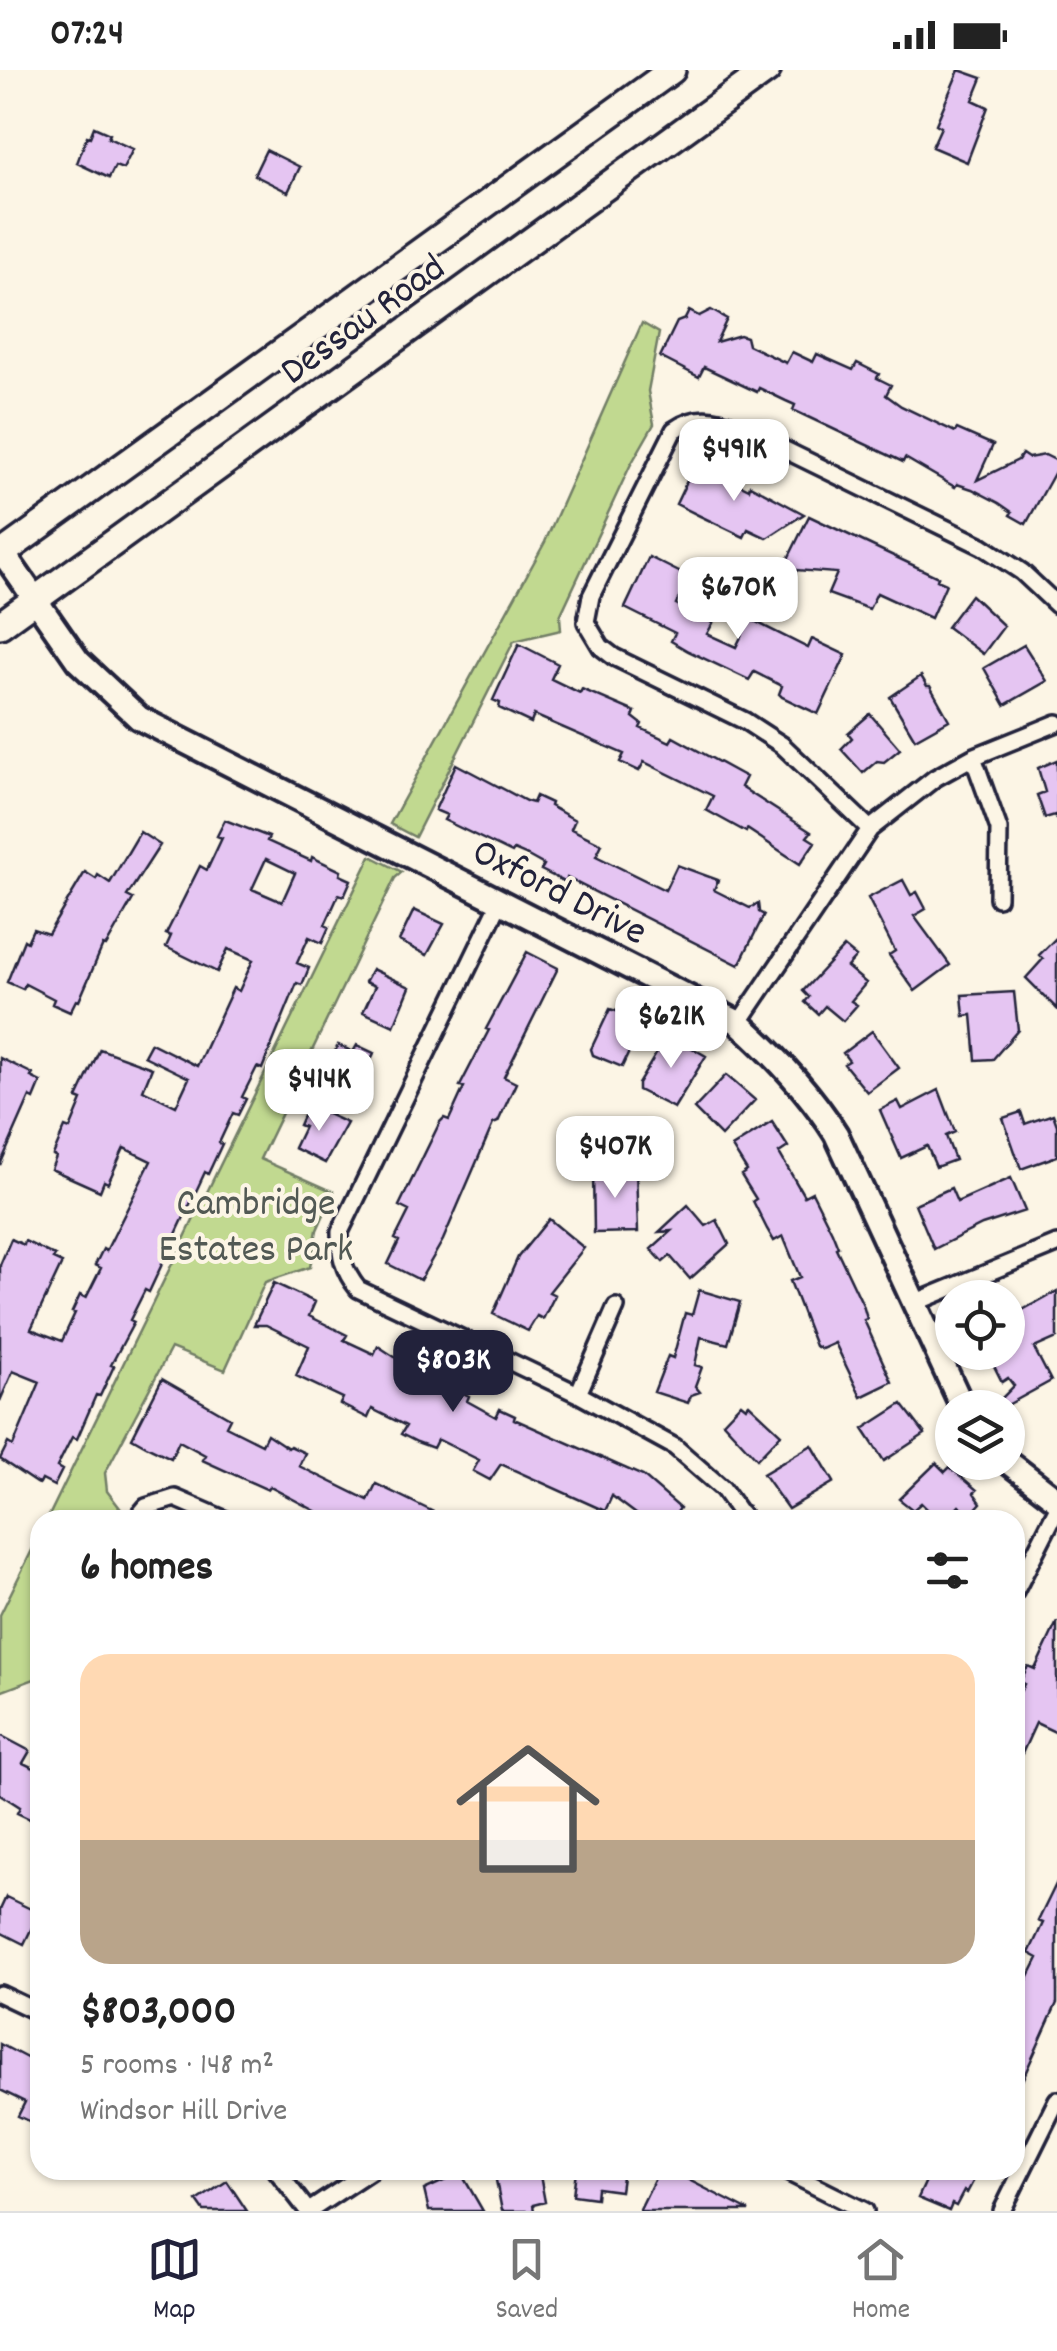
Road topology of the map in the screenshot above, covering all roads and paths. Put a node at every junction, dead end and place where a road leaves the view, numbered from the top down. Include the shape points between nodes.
1 (672, 70) edge
2 (767, 70) edge
3 (1, 554) edge
4 (34, 601) junction
5 (1057, 604) edge
6 (0, 625) edge
7 (1057, 724) edge
8 (973, 756) junction
9 (870, 829) junction
10 (998, 898) dead end
11 (501, 900) junction
12 (739, 1022) junction
13 (1057, 1244) edge
14 (914, 1303) junction
15 (616, 1307) dead end
16 (955, 1390) edge
17 (578, 1394) junction
18 (1025, 1475) edge
19 (1057, 1500) edge
20 (1057, 1509) edge
21 (143, 1510) edge
22 (203, 1510) edge
23 (738, 1510) edge
24 (1025, 1572) edge
25 (0, 1994) edge
26 (30, 2008) edge
27 (1057, 2100) edge
28 (1025, 2165) edge
29 (284, 2180) edge
30 (356, 2180) edge
31 (804, 2180) edge
32 (1017, 2180) edge
33 (308, 2211) edge
34 (865, 2211) edge
35 (1002, 2211) edge

1 - 3 main road, Dessau Road
2 - 4 main road, Dessau Road
3 - 4 street, Oxford Drive
4 - 6 main road, Dessau Road
4 - 11 street, Oxford Drive via 78,661 139,718
5 - 9 street via 982,546 740,428 702,418 674,430 591,596 591,635 614,657 782,745
7 - 8 street
8 - 9 street
8 - 10 street via 999,828
9 - 12 street
11 - 12 street, Oxford Drive
11 - 17 street via 340,1232 340,1255 358,1289
12 - 14 street, Oxford Drive via 816,1102
13 - 14 street
14 - 16 street, Oxford Drive
15 - 17 street
17 - 23 street via 675,1447
18 - 19 street
20 - 24 street
21 - 22 street via 175,1498
25 - 26 street
27 - 28 street
29 - 33 street
30 - 33 street
31 - 34 street
32 - 35 street

